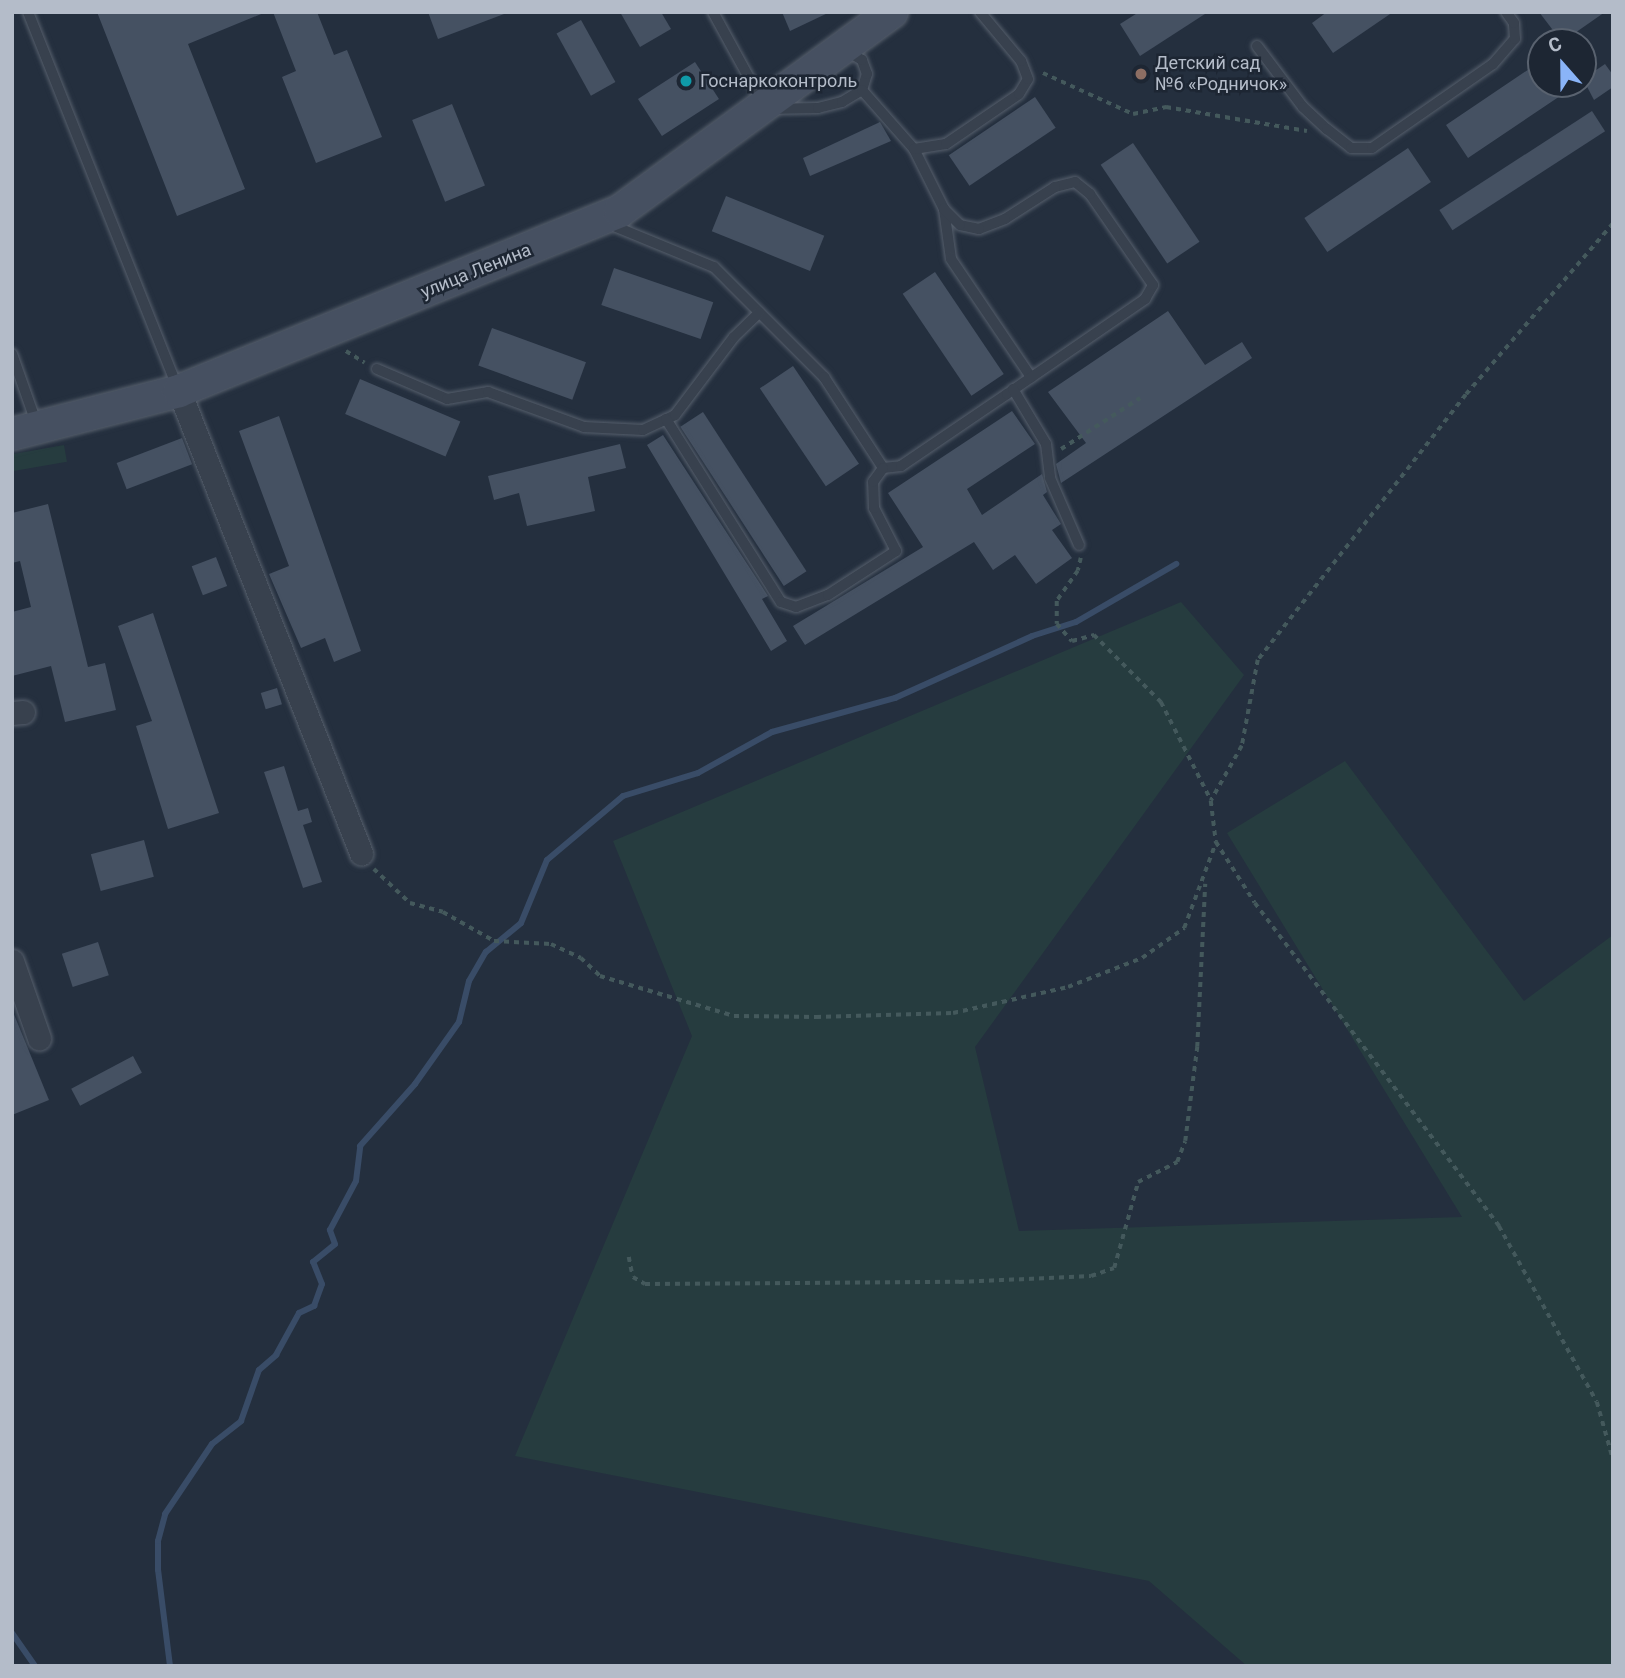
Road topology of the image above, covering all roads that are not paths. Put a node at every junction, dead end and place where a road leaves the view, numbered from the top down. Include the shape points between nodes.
1 (28, 12) edge
2 (713, 12) edge
3 (891, 12) edge
4 (981, 12) edge
5 (1506, 12) edge
6 (1256, 46) dead end
7 (841, 51) junction
8 (862, 90) junction
9 (766, 108) junction
10 (914, 149) junction
11 (944, 209) junction
12 (600, 220) junction
13 (759, 313) junction
14 (12, 354) edge
15 (377, 369) road end
16 (1031, 377) junction
17 (1013, 389) junction
18 (179, 391) junction
19 (666, 419) junction
20 (25, 431) edge
21 (883, 468) junction
22 (1079, 545) road end
23 (361, 855) road end
24 (12, 961) edge
25 (39, 1038) dead end

1 - 18 lane
2 - 9 lane
3 - 7 street, улица Ленина
4 - 10 lane via 1021,61 1028,79 1019,94 946,144
5 - 6 lane via 1514,23 1515,39 1493,64 1372,148 1351,148 1339,139 1303,107
7 - 8 lane via 862,60 867,74
7 - 9 street, улица Ленина
8 - 9 lane via 842,102 818,108
8 - 10 lane
9 - 12 street, улица Ленина via 620,211
10 - 11 lane
11 - 16 lane via 951,259
11 - 16 lane via 960,225 979,229 1005,219 1055,187 1075,182 1090,194 1153,285 1144,299
12 - 13 lane via 714,267
12 - 18 street, улица Ленина
13 - 19 lane via 733,337 676,415
13 - 21 lane via 824,377
14 - 20 lane
15 - 19 lane via 447,398 488,392 584,427 643,430
16 - 17 lane
17 - 21 lane via 901,466
17 - 22 lane via 1046,444 1050,478
18 - 20 street, улица Ленина
18 - 23 street
19 - 21 lane via 780,602 796,607 828,595 896,551 874,508 873,482
24 - 25 street

